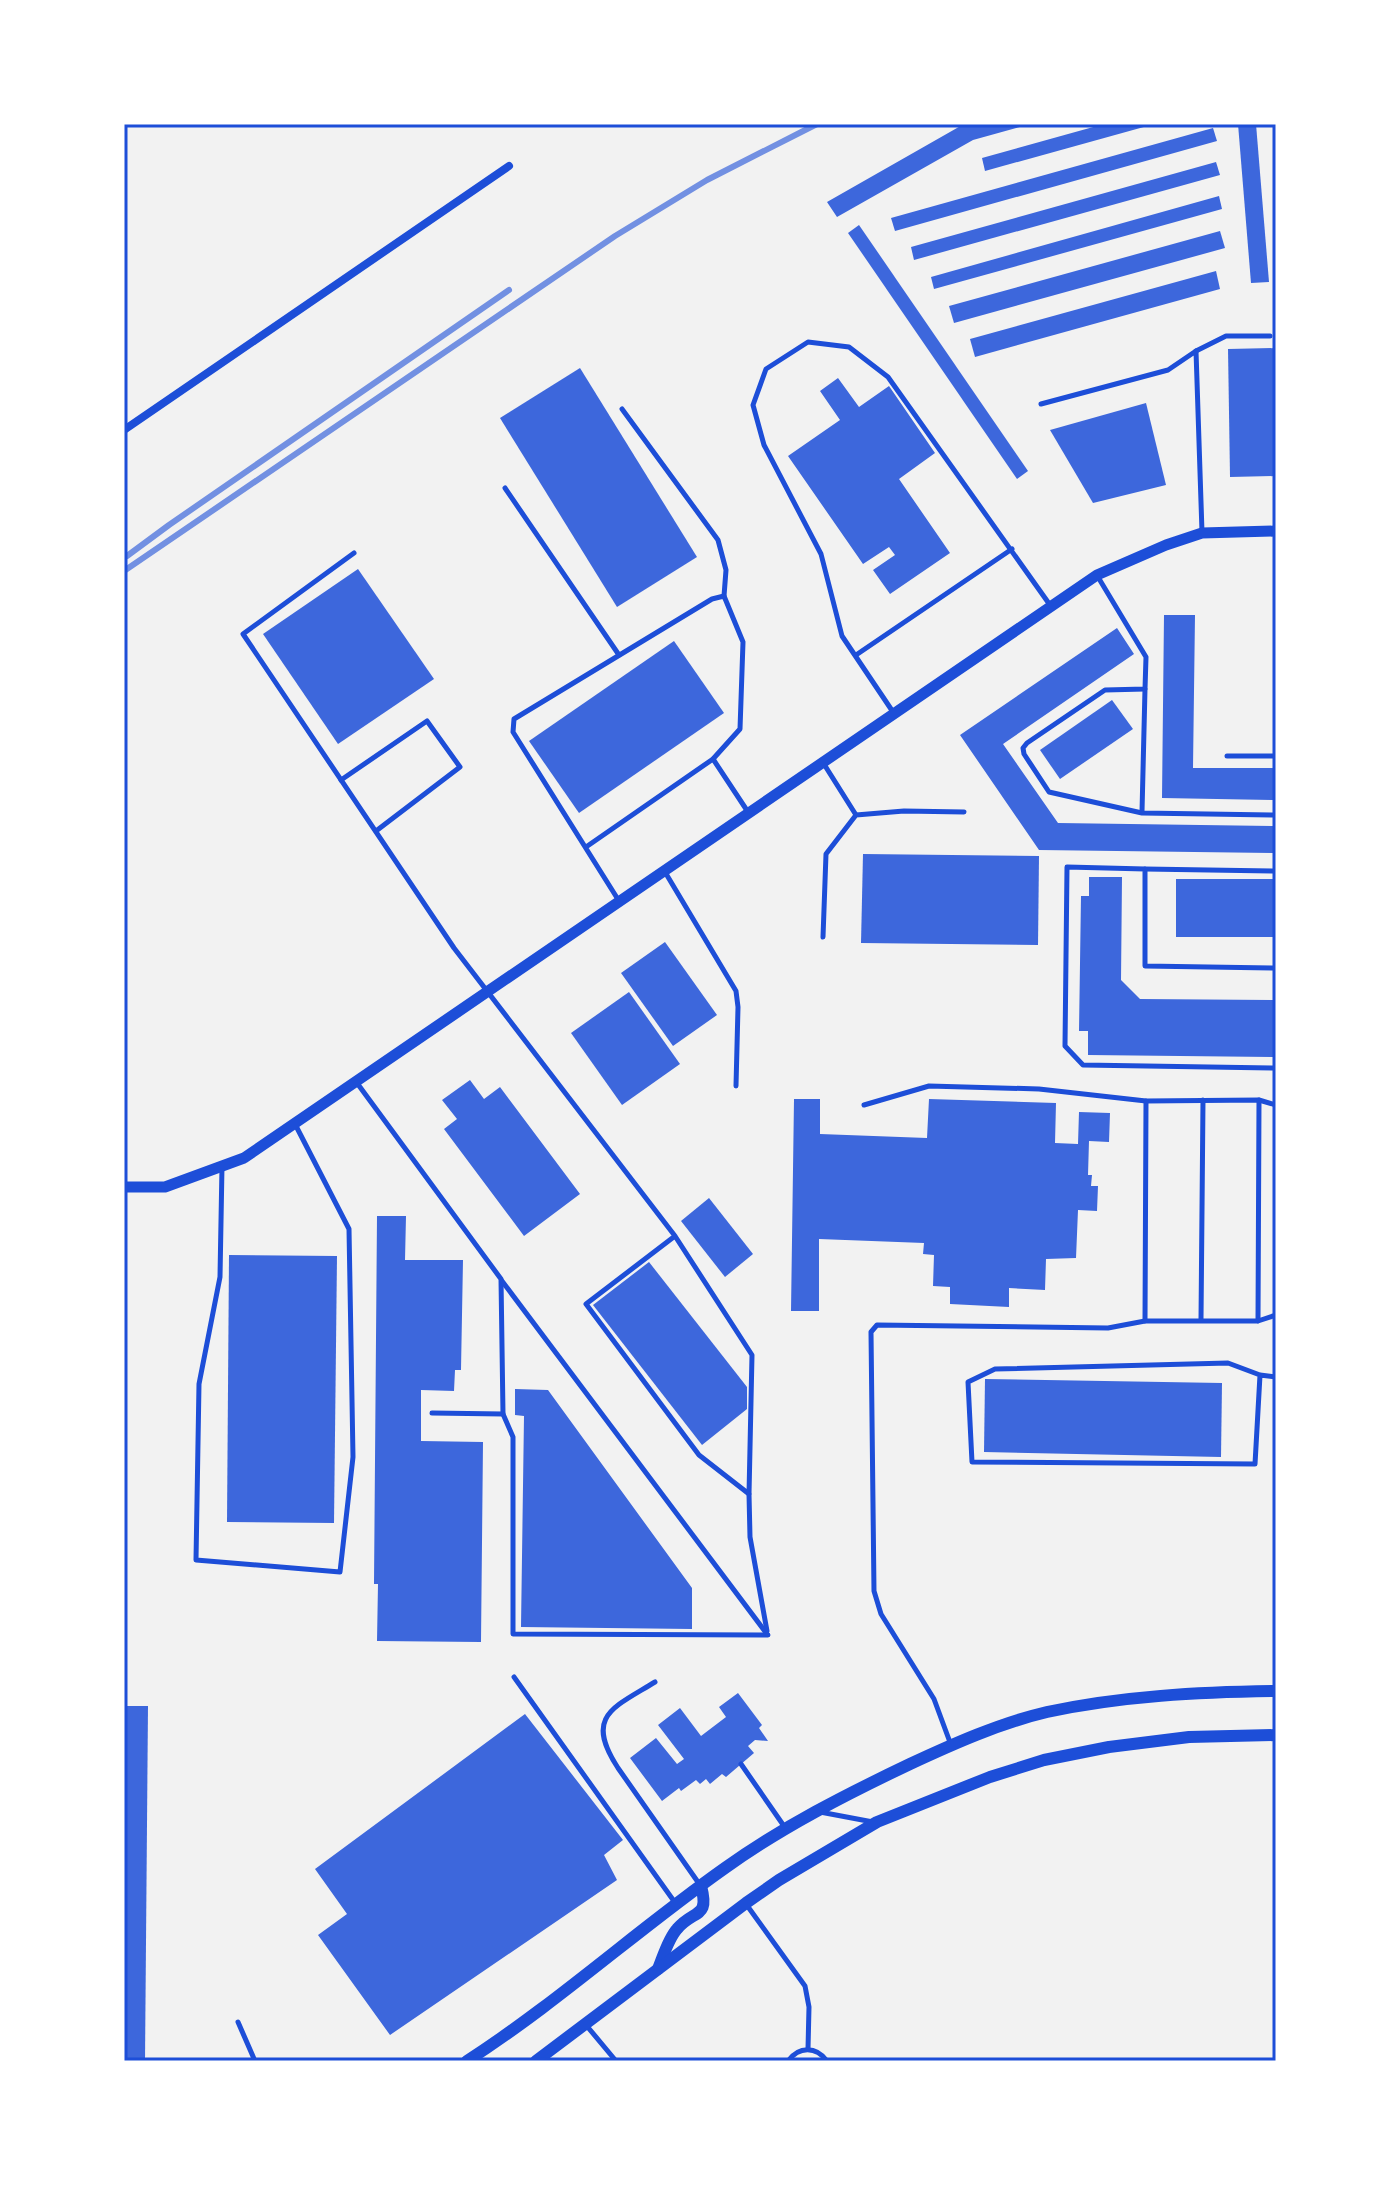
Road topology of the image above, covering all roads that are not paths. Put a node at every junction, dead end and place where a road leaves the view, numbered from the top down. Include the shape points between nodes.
1 (509, 166) dead end
2 (1270, 336) dead end
3 (1196, 351) junction
4 (1041, 404) dead end
5 (622, 409) dead end
6 (124, 430) edge
7 (505, 488) dead end
8 (1276, 531) edge
9 (1202, 533) junction
10 (1012, 549) junction
11 (354, 553) dead end
12 (1097, 575) junction
13 (724, 596) junction
14 (1050, 605) junction
15 (619, 655) junction
16 (856, 655) junction
17 (1145, 689) junction
18 (893, 713) junction
19 (1227, 756) dead end
20 (1276, 756) edge
21 (713, 759) junction
22 (822, 761) junction
23 (341, 780) junction
24 (748, 812) junction
25 (964, 812) dead end
26 (1142, 813) junction
27 (856, 815) junction
28 (1276, 815) edge
29 (376, 831) junction
30 (586, 847) junction
31 (1145, 869) junction
32 (1276, 871) edge
33 (665, 872) junction
34 (619, 902) junction
35 (823, 937) dead end
36 (1276, 968) edge
37 (489, 991) junction
38 (1276, 1068) edge
39 (356, 1081) junction
40 (736, 1086) dead end
41 (1203, 1100) junction
42 (1259, 1100) junction
43 (1146, 1101) junction
44 (864, 1105) dead end
45 (1276, 1105) edge
46 (294, 1124) junction
47 (222, 1166) junction
48 (124, 1187) edge
49 (675, 1236) junction
50 (501, 1279) junction
51 (1276, 1315) edge
52 (1201, 1320) junction
53 (1145, 1321) junction
54 (1258, 1321) junction
55 (1260, 1375) junction
56 (1276, 1377) edge
57 (432, 1413) dead end
58 (503, 1414) junction
59 (749, 1494) junction
60 (768, 1635) junction
61 (514, 1677) dead end
62 (655, 1682) dead end
63 (1276, 1691) edge
64 (1276, 1735) edge
65 (951, 1745) junction
66 (741, 1764) dead end
67 (819, 1811) junction
68 (877, 1822) junction
69 (787, 1829) junction
70 (701, 1886) junction
71 (746, 1903) junction
72 (676, 1904) junction
73 (656, 1972) junction
74 (238, 2022) dead end
75 (586, 2025) junction
76 (808, 2049) junction
77 (255, 2061) edge
78 (467, 2061) edge
79 (536, 2061) edge
80 (616, 2061) edge
81 (788, 2061) edge
82 (827, 2061) edge

1 - 6 street
2 - 3 lane via 1226,336
3 - 4 lane via 1168,370
3 - 9 lane
5 - 13 lane via 718,540 726,570
7 - 15 lane
8 - 9 street
9 - 12 street
10 - 14 lane
10 - 16 lane
10 - 16 lane via 888,377 849,347 808,342 766,369 753,405 764,445 821,554 842,636
11 - 23 lane via 243,634
12 - 14 street
12 - 17 lane via 1146,657
13 - 15 lane
13 - 21 lane via 743,642 741,726
14 - 18 street
15 - 30 lane via 514,719 512,726
16 - 18 lane
17 - 26 lane
17 - 26 lane via 1105,690 1023,748 1049,792
18 - 22 street
19 - 20 lane
21 - 24 lane
21 - 30 lane
22 - 24 street
22 - 27 lane
23 - 29 lane
23 - 29 lane via 427,721 460,767
24 - 33 street
25 - 27 lane
26 - 28 lane
27 - 35 lane via 826,854
29 - 37 lane
30 - 34 lane
31 - 32 lane
31 - 36 lane via 1145,966
31 - 38 lane via 1067,867 1065,1046 1083,1065
33 - 34 street
33 - 40 lane via 736,991
34 - 37 street
37 - 39 street
37 - 49 lane
39 - 46 street
39 - 50 lane
41 - 42 lane
41 - 43 lane
41 - 52 lane
42 - 45 lane
42 - 54 lane
43 - 44 lane via 1039,1089 929,1086
43 - 53 lane
46 - 47 street via 244,1158
46 - 47 lane via 349,1229 353,1457 340,1572 196,1560 199,1384 220,1277
47 - 48 street via 165,1187
49 - 59 lane via 752,1355
49 - 59 lane via 586,1304 699,1455
50 - 58 lane
50 - 60 lane
51 - 54 lane
52 - 53 lane
52 - 54 lane
53 - 65 lane via 1108,1328 877,1325 871,1332 874,1591 881,1614 934,1699
55 - 55 lane via 1228,1363 995,1369 968,1382 972,1462 1255,1464
55 - 56 lane
57 - 58 lane
58 - 60 lane via 513,1437 513,1634
59 - 60 lane via 750,1537
61 - 72 lane
62 - 70 lane via 613,1708 602,1737 606,1751
63 - 65 main road via 1110,1701 1044,1713
64 - 68 main road via 1189,1737 1075,1752 990,1777
65 - 67 main road
66 - 69 lane
67 - 68 lane
67 - 69 main road
68 - 71 main road
69 - 70 main road
70 - 72 main road
70 - 73 main road via 706,1902 702,1911 677,1929
71 - 73 main road
71 - 76 lane via 805,1986
72 - 78 main road
73 - 75 main road
74 - 77 lane
75 - 79 main road
75 - 80 lane
76 - 81 lane
76 - 82 lane

